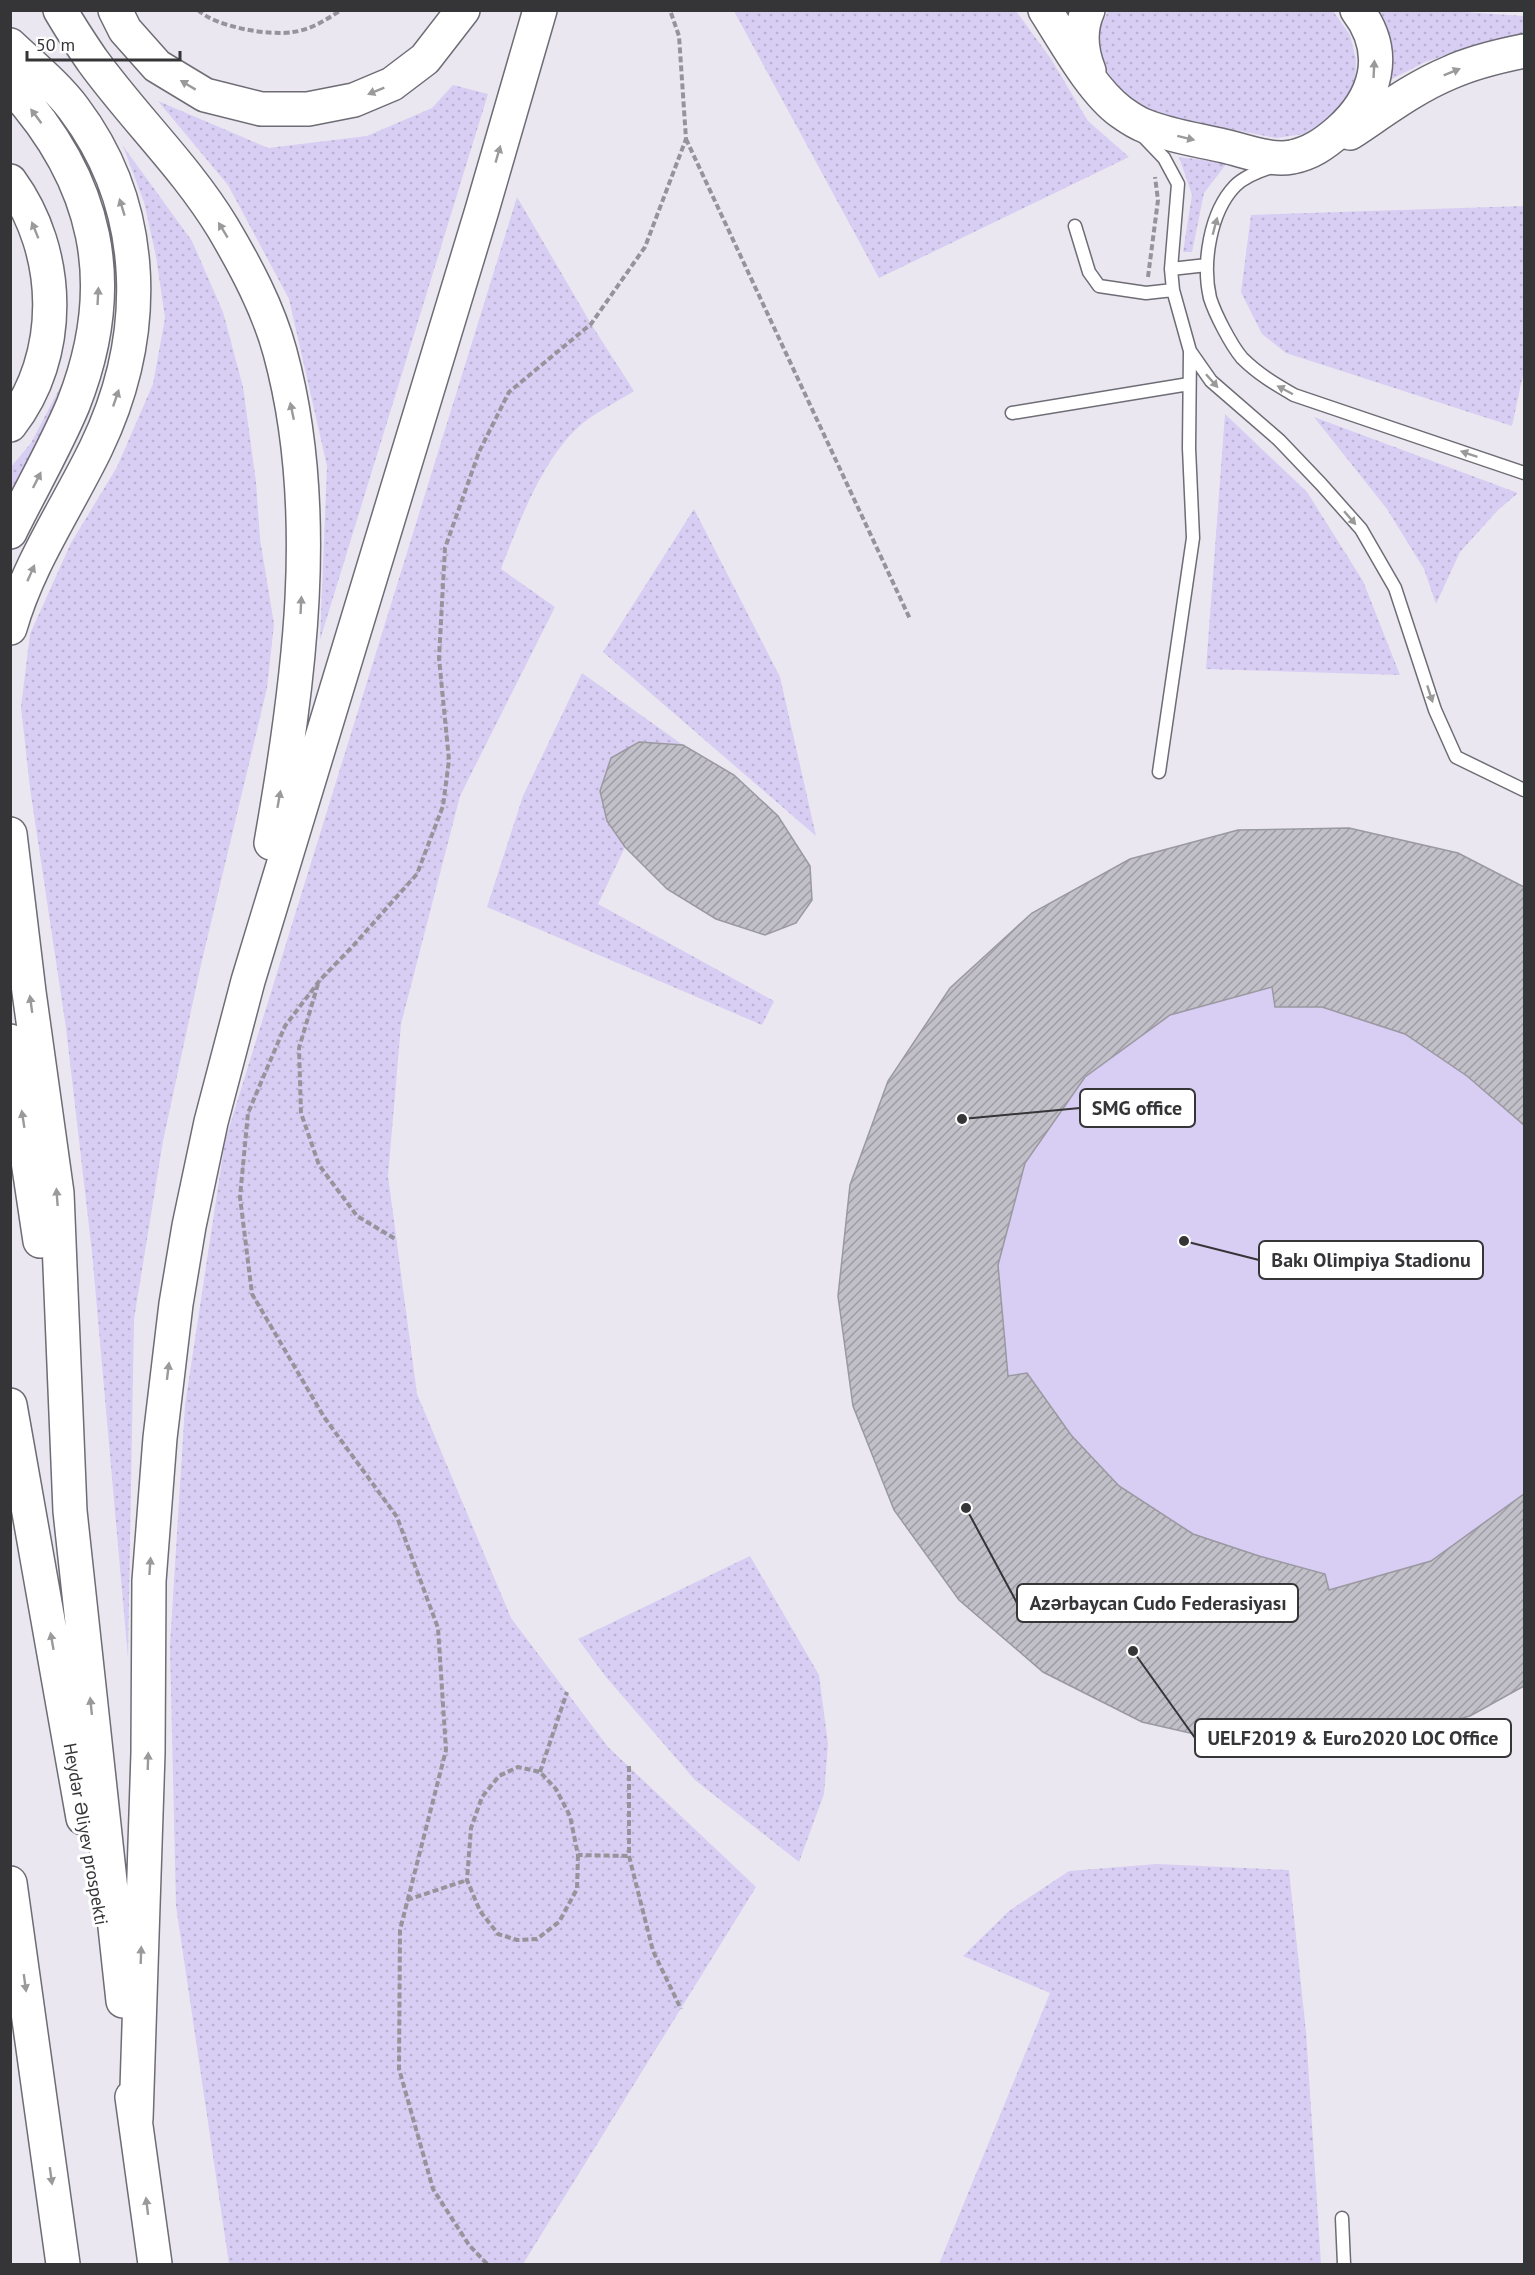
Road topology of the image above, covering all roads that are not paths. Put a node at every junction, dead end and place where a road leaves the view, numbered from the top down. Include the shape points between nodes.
1 (60, 10) edge
2 (116, 10) edge
3 (463, 10) edge
4 (540, 10) edge
5 (1045, 10) edge
6 (1088, 10) edge
7 (1357, 10) edge
8 (10, 45) edge
9 (1524, 51) edge
10 (10, 86) edge
11 (1110, 101) junction
12 (1311, 153) junction
13 (10, 181) edge
14 (1075, 226) dead end
15 (1207, 265) junction
16 (1171, 269) junction
17 (48, 283) junction
18 (1173, 290) junction
19 (1190, 351) junction
20 (1189, 384) junction
21 (10, 390) edge
22 (1012, 413) dead end
23 (10, 425) edge
24 (1524, 472) edge
25 (10, 532) edge
26 (10, 628) edge
27 (1159, 772) dead end
28 (1524, 790) edge
29 (10, 834) edge
30 (248, 981) junction
31 (10, 1041) edge
32 (10, 1405) edge
33 (70, 1511) junction
34 (10, 1883) edge
35 (136, 2119) junction
36 (1342, 2218) dead end
37 (63, 2265) edge
38 (154, 2265) edge
39 (1344, 2265) edge

30 -> 1 main road via 297,676 302,499 295,424 280,351 258,291 228,236 183,170 92,60
3 -> 2 main road via 425,59 392,84 354,100 308,109 261,109 205,95 157,66 125,30
30 -> 4 main road
5 - 11 main road
6 - 11 main road via 1082,39 1084,57
12 -> 7 main road via 1350,121 1369,94 1375,49
26 -> 8 main road via 31,572 106,426 128,356 134,300 131,244 111,172 74,108
12 -> 9 main road via 1449,72
25 -> 10 main road via 73,404 97,321 98,278 87,207 74,175 51,137
11 -> 12 main road via 1143,126 1272,157
11 - 16 lane via 1164,158 1178,184
15 -> 12 lane via 1217,216 1237,184 1252,174
17 -> 13 main road via 38,235
14 - 18 lane via 1089,272 1099,286 1146,292
15 - 16 lane
24 -> 15 lane via 1294,395 1267,380 1241,357 1224,329 1210,298
16 - 18 lane
17 - 21 main road via 34,349
17 - 23 main road via 51,311 45,358 24,408
18 - 19 lane
19 - 20 lane
19 -> 28 lane via 1210,381 1279,441 1360,530 1395,588 1435,710 1456,757
20 - 22 lane
20 - 27 lane via 1193,538
33 -> 29 main road via 57,1193
35 -> 30 main road via 148,1752 149,1581 160,1438 189,1226
33 -> 31 main road via 35,1201
35 -> 32 main road, Heydər Əliyev prospekti
35 -> 33 main road
34 -> 37 main road
38 -> 35 main road, Heydər Əliyev prospekti
36 - 39 lane

